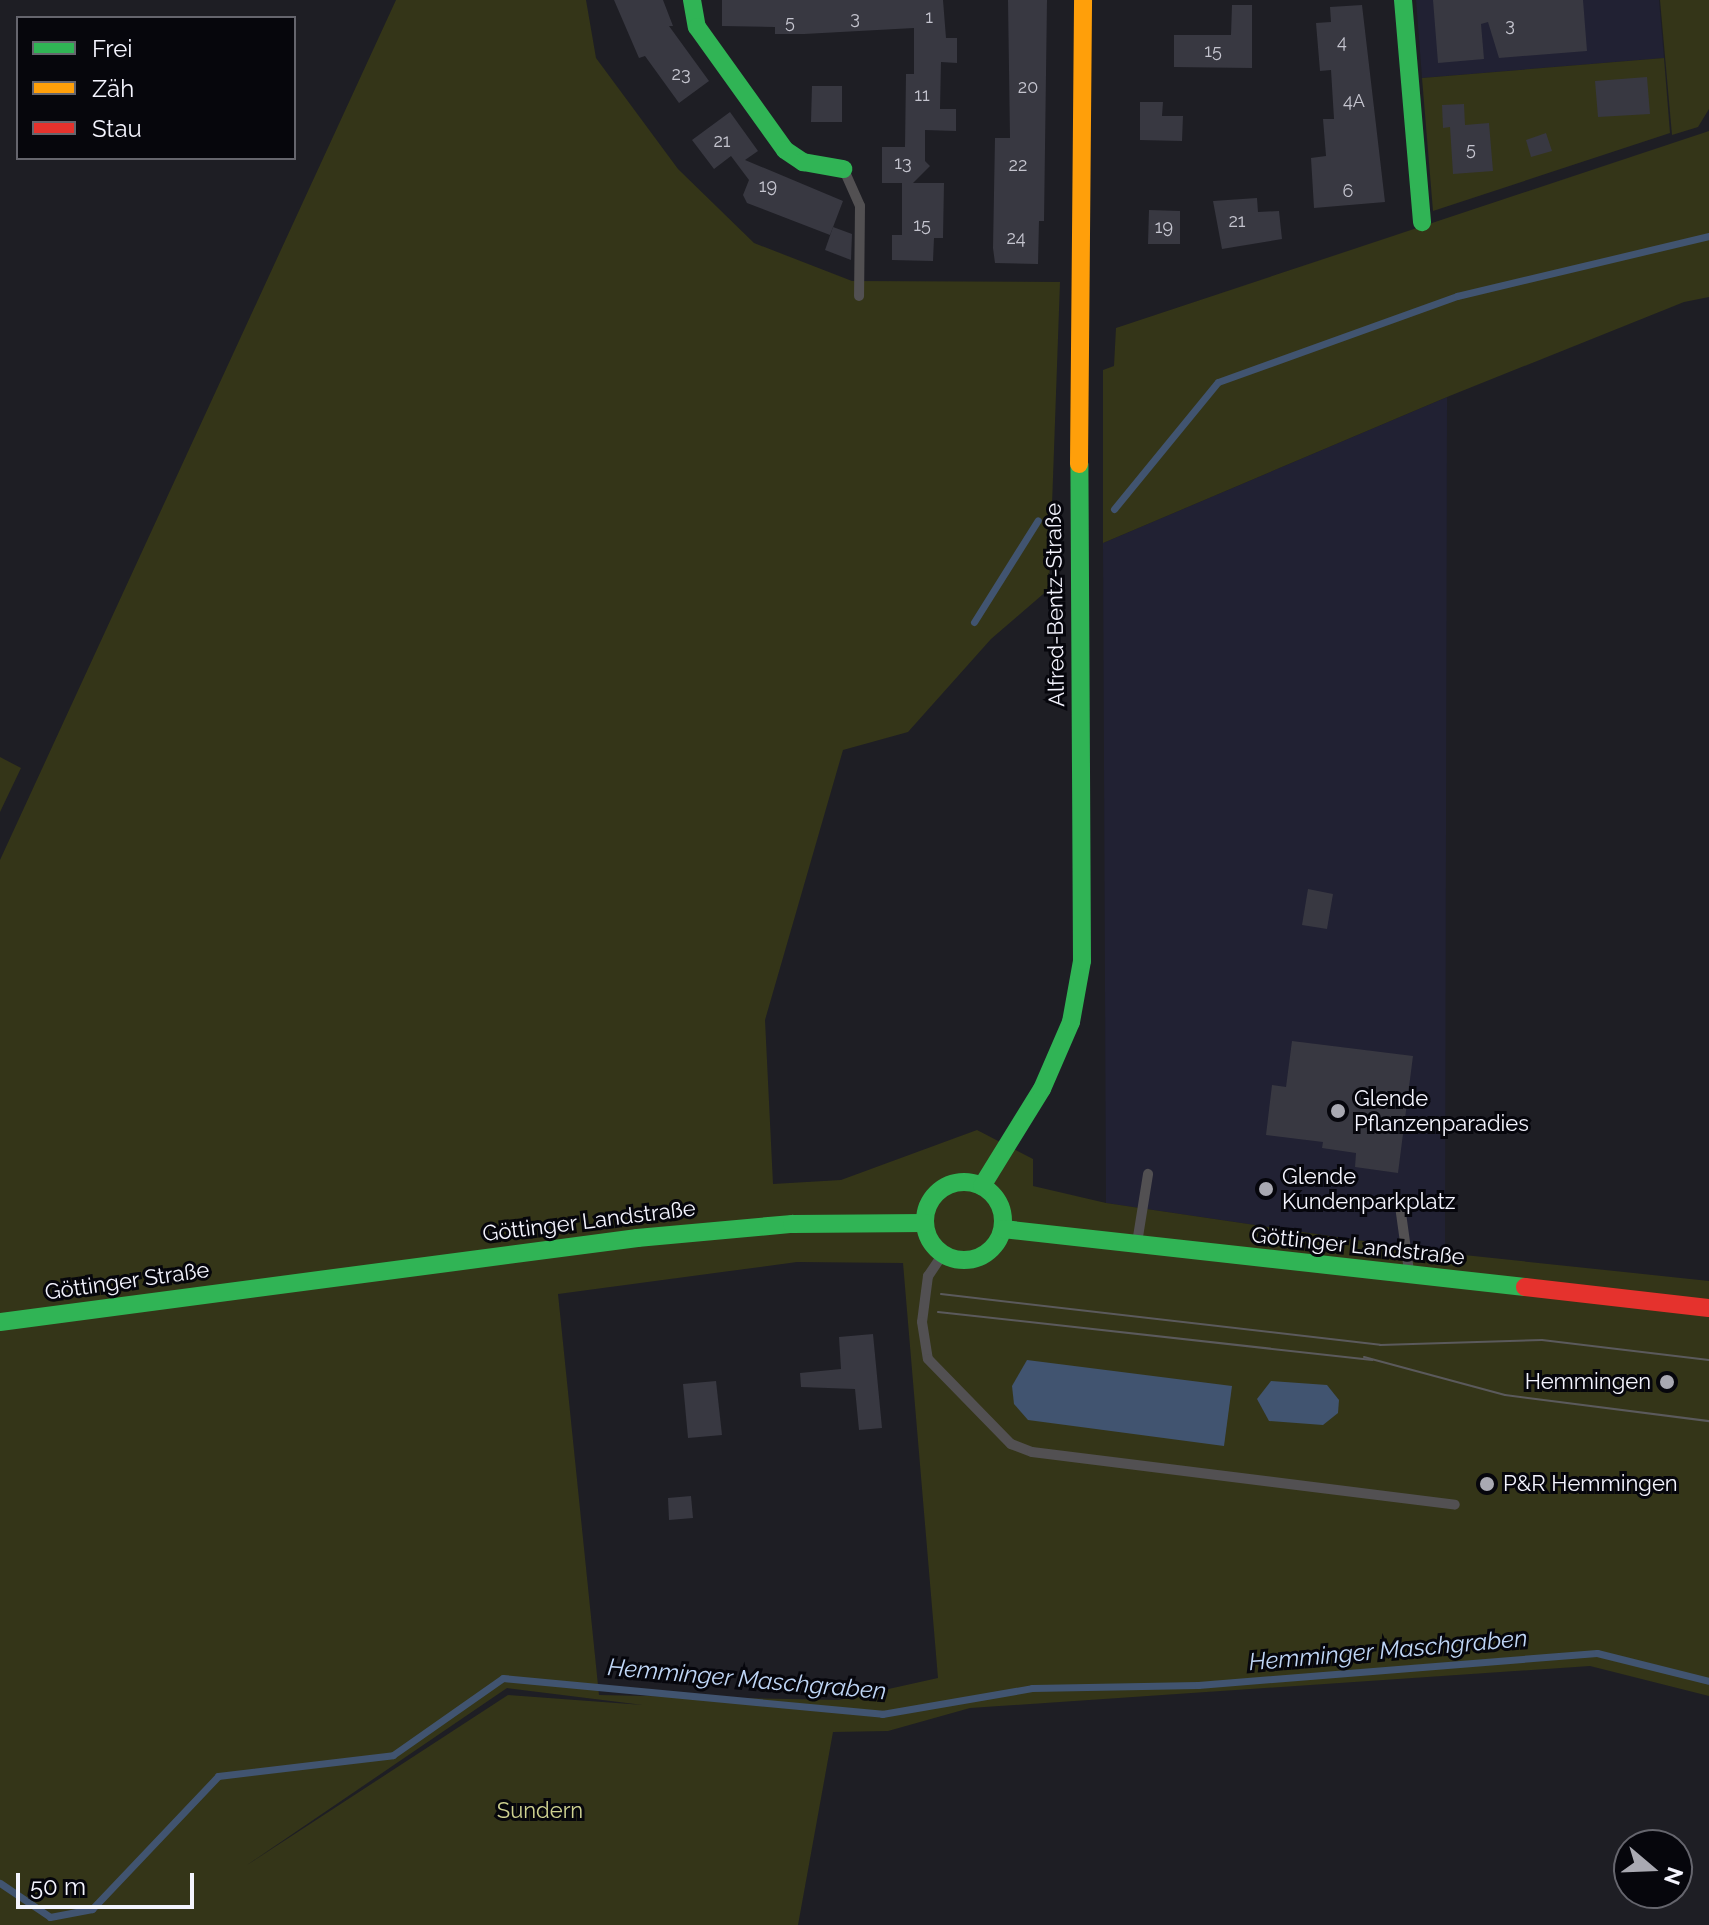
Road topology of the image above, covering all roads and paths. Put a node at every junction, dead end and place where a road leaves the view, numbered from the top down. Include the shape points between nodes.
1 (692, 0) edge
2 (1083, 0) edge
3 (1403, 0) edge
4 (843, 169) joint
5 (1422, 222) dead end
6 (859, 296) dead end
7 (1148, 1174) dead end
8 (982, 1186) junction
9 (1400, 1206) dead end
10 (925, 1223) junction
11 (1003, 1229) junction
12 (1137, 1246) junction
13 (943, 1254) junction
14 (1409, 1276) junction
15 (260, 1287) joint
16 (1709, 1308) edge
17 (0, 1322) edge
18 (1455, 1505) dead end

1 - 4 street via 697,27 785,150 803,162
2 - 8 street, Alfred-Bentz-Straße via 1078,362 1082,961 1071,1022 1042,1089
3 - 5 street
4 - 6 lane via 860,206
7 - 12 lane
8 - 10 street via 949,1185 927,1208
8 - 11 street via 1001,1208
9 - 14 lane
10 - 13 street
10 - 15 street, Göttinger Landstraße via 792,1224 637,1238
11 - 12 street, Göttinger Landstraße
11 - 13 street via 991,1251 980,1257 955,1259
12 - 14 street, Göttinger Landstraße
13 - 18 lane via 928,1276 922,1322 928,1359 994,1433 1011,1444 1032,1452
14 - 16 street, Göttinger Landstraße
15 - 17 street, Göttinger Straße

